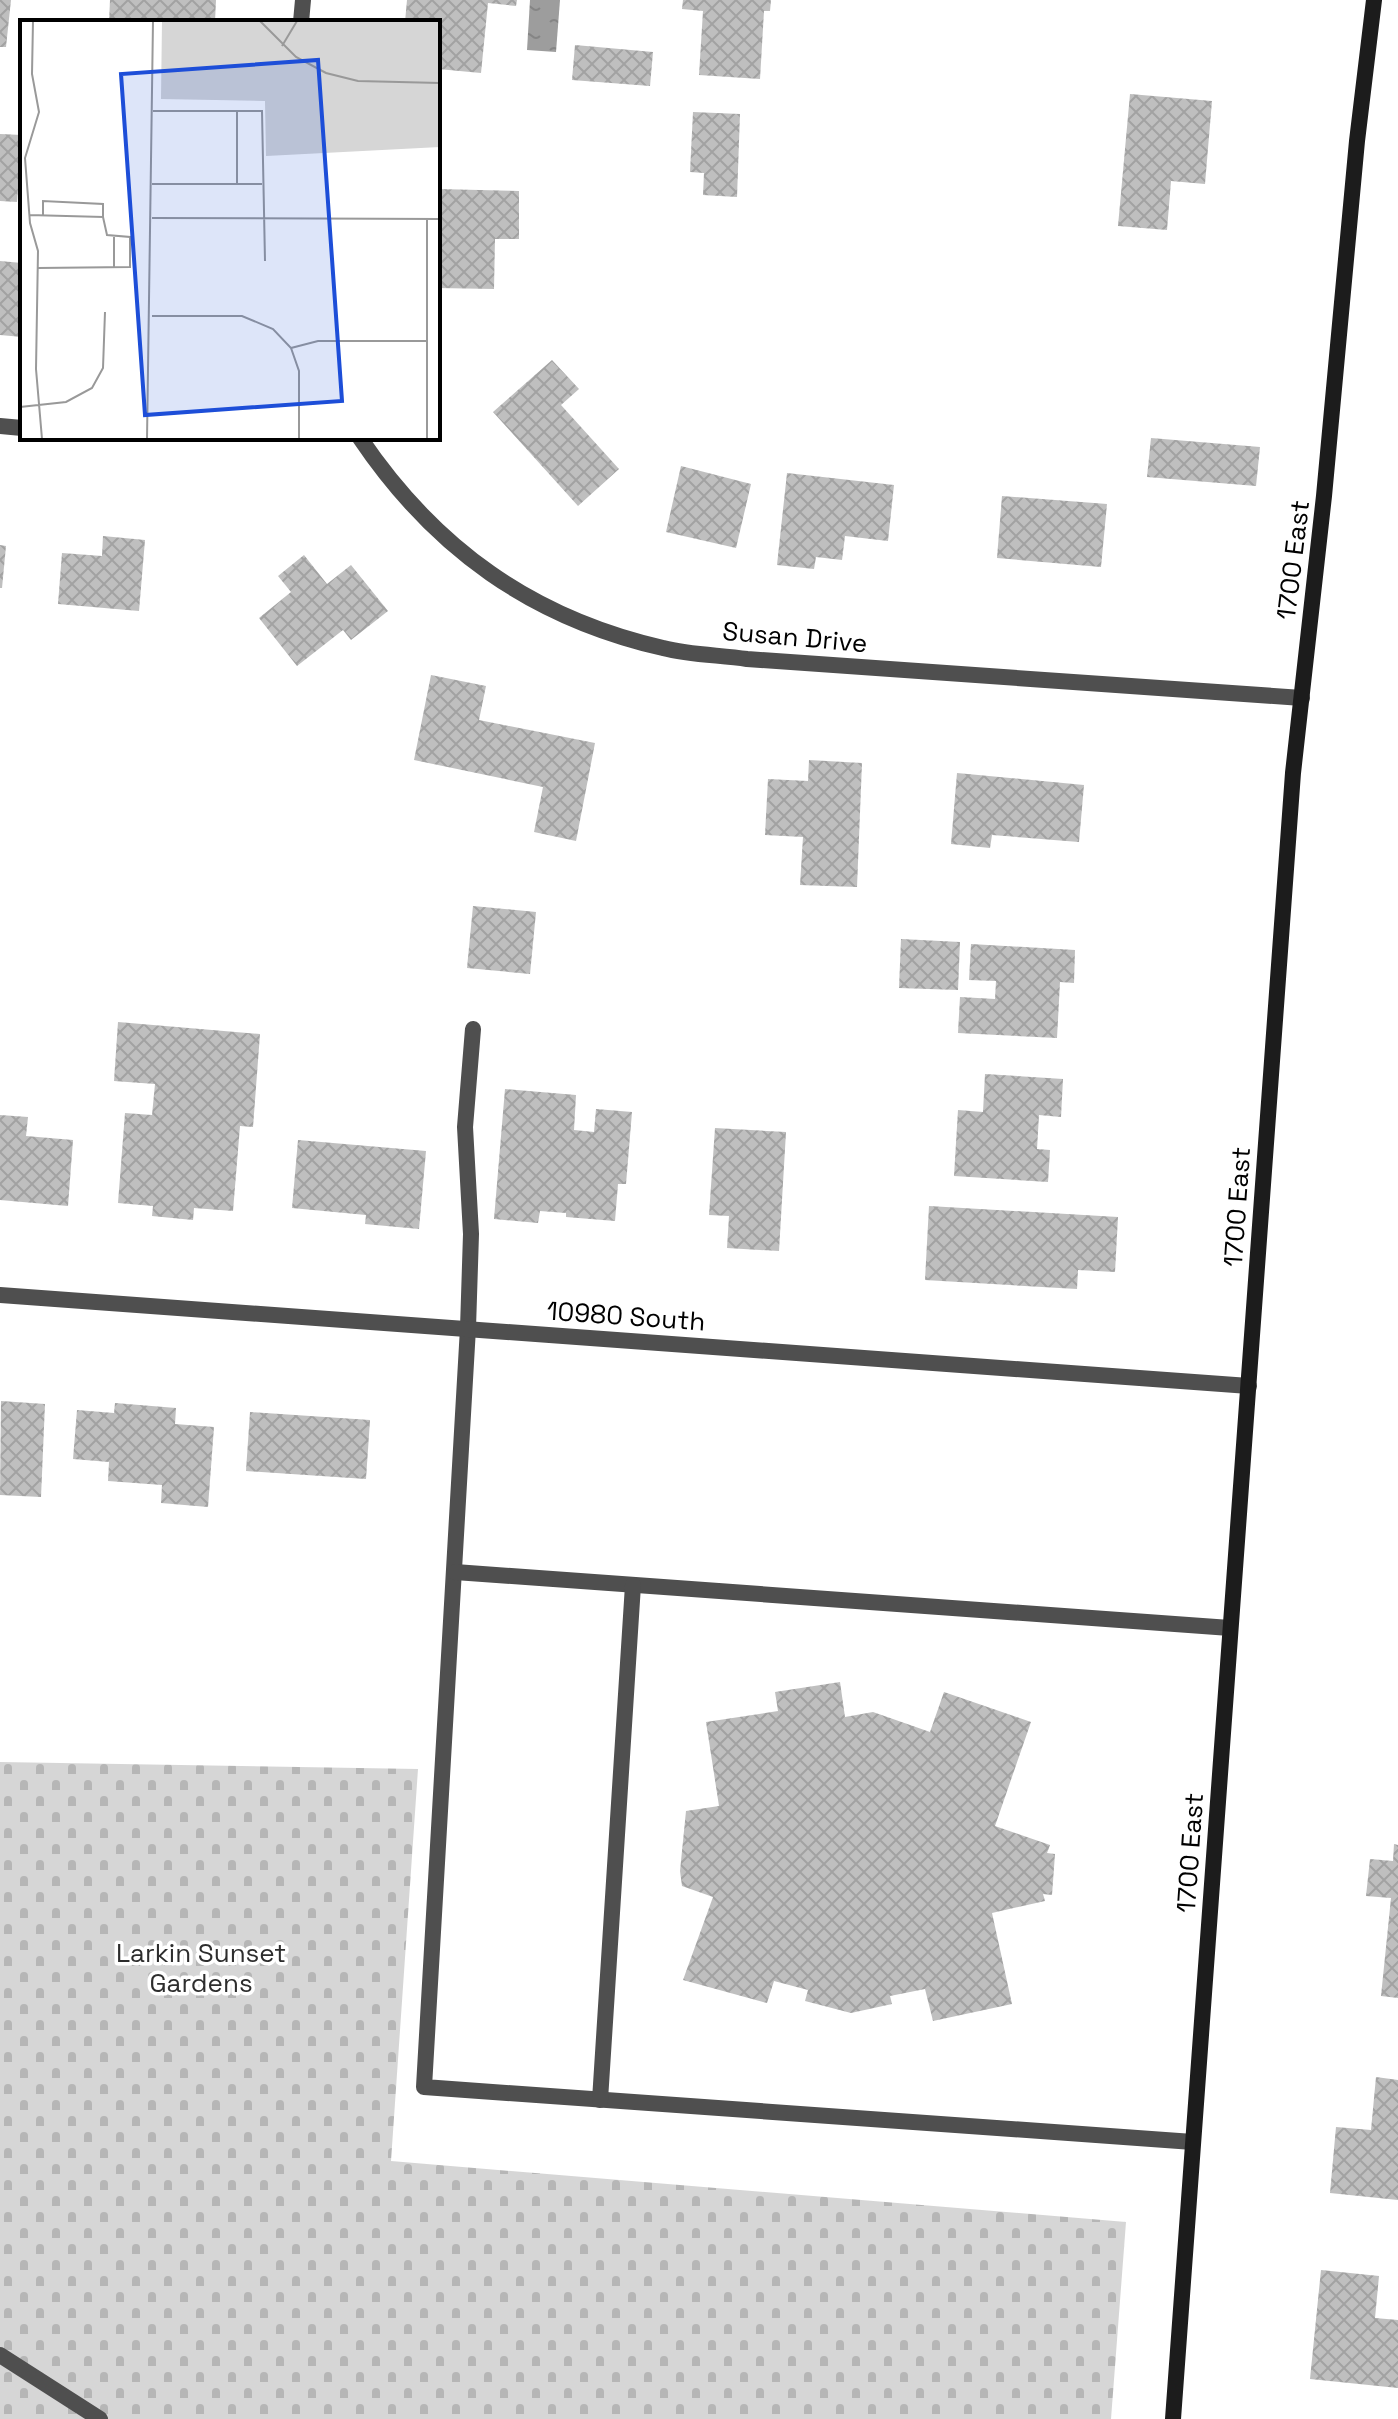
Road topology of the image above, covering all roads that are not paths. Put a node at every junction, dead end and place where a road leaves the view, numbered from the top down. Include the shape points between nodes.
1 (303, 0) edge
2 (1374, 0) edge
3 (301, 20) edge
4 (0, 426) edge
5 (20, 428) edge
6 (361, 440) edge
7 (1302, 698) junction
8 (473, 1029) dead end
9 (0, 1295) edge
10 (468, 1328) junction
11 (1249, 1386) junction
12 (455, 1572) junction
13 (633, 1585) junction
14 (1230, 1628) junction
15 (600, 2100) junction
16 (1193, 2142) junction
17 (0, 2355) edge
18 (100, 2419) edge
19 (1173, 2419) edge

1 - 3 street
2 - 7 main road, 1700 East
4 - 5 street
6 - 7 street, Susan Drive via 389,481 449,542 510,588 584,625 664,649
7 - 11 main road, 1700 East
8 - 10 street via 465,1127 471,1234
9 - 10 street, 10980 South
10 - 11 street, 10980 South
10 - 12 street
11 - 14 main road, 1700 East
12 - 13 street
12 - 15 street via 424,2087
13 - 14 street
13 - 15 street
14 - 16 main road, 1700 East
15 - 16 street
16 - 19 main road, 1700 East
17 - 18 street

